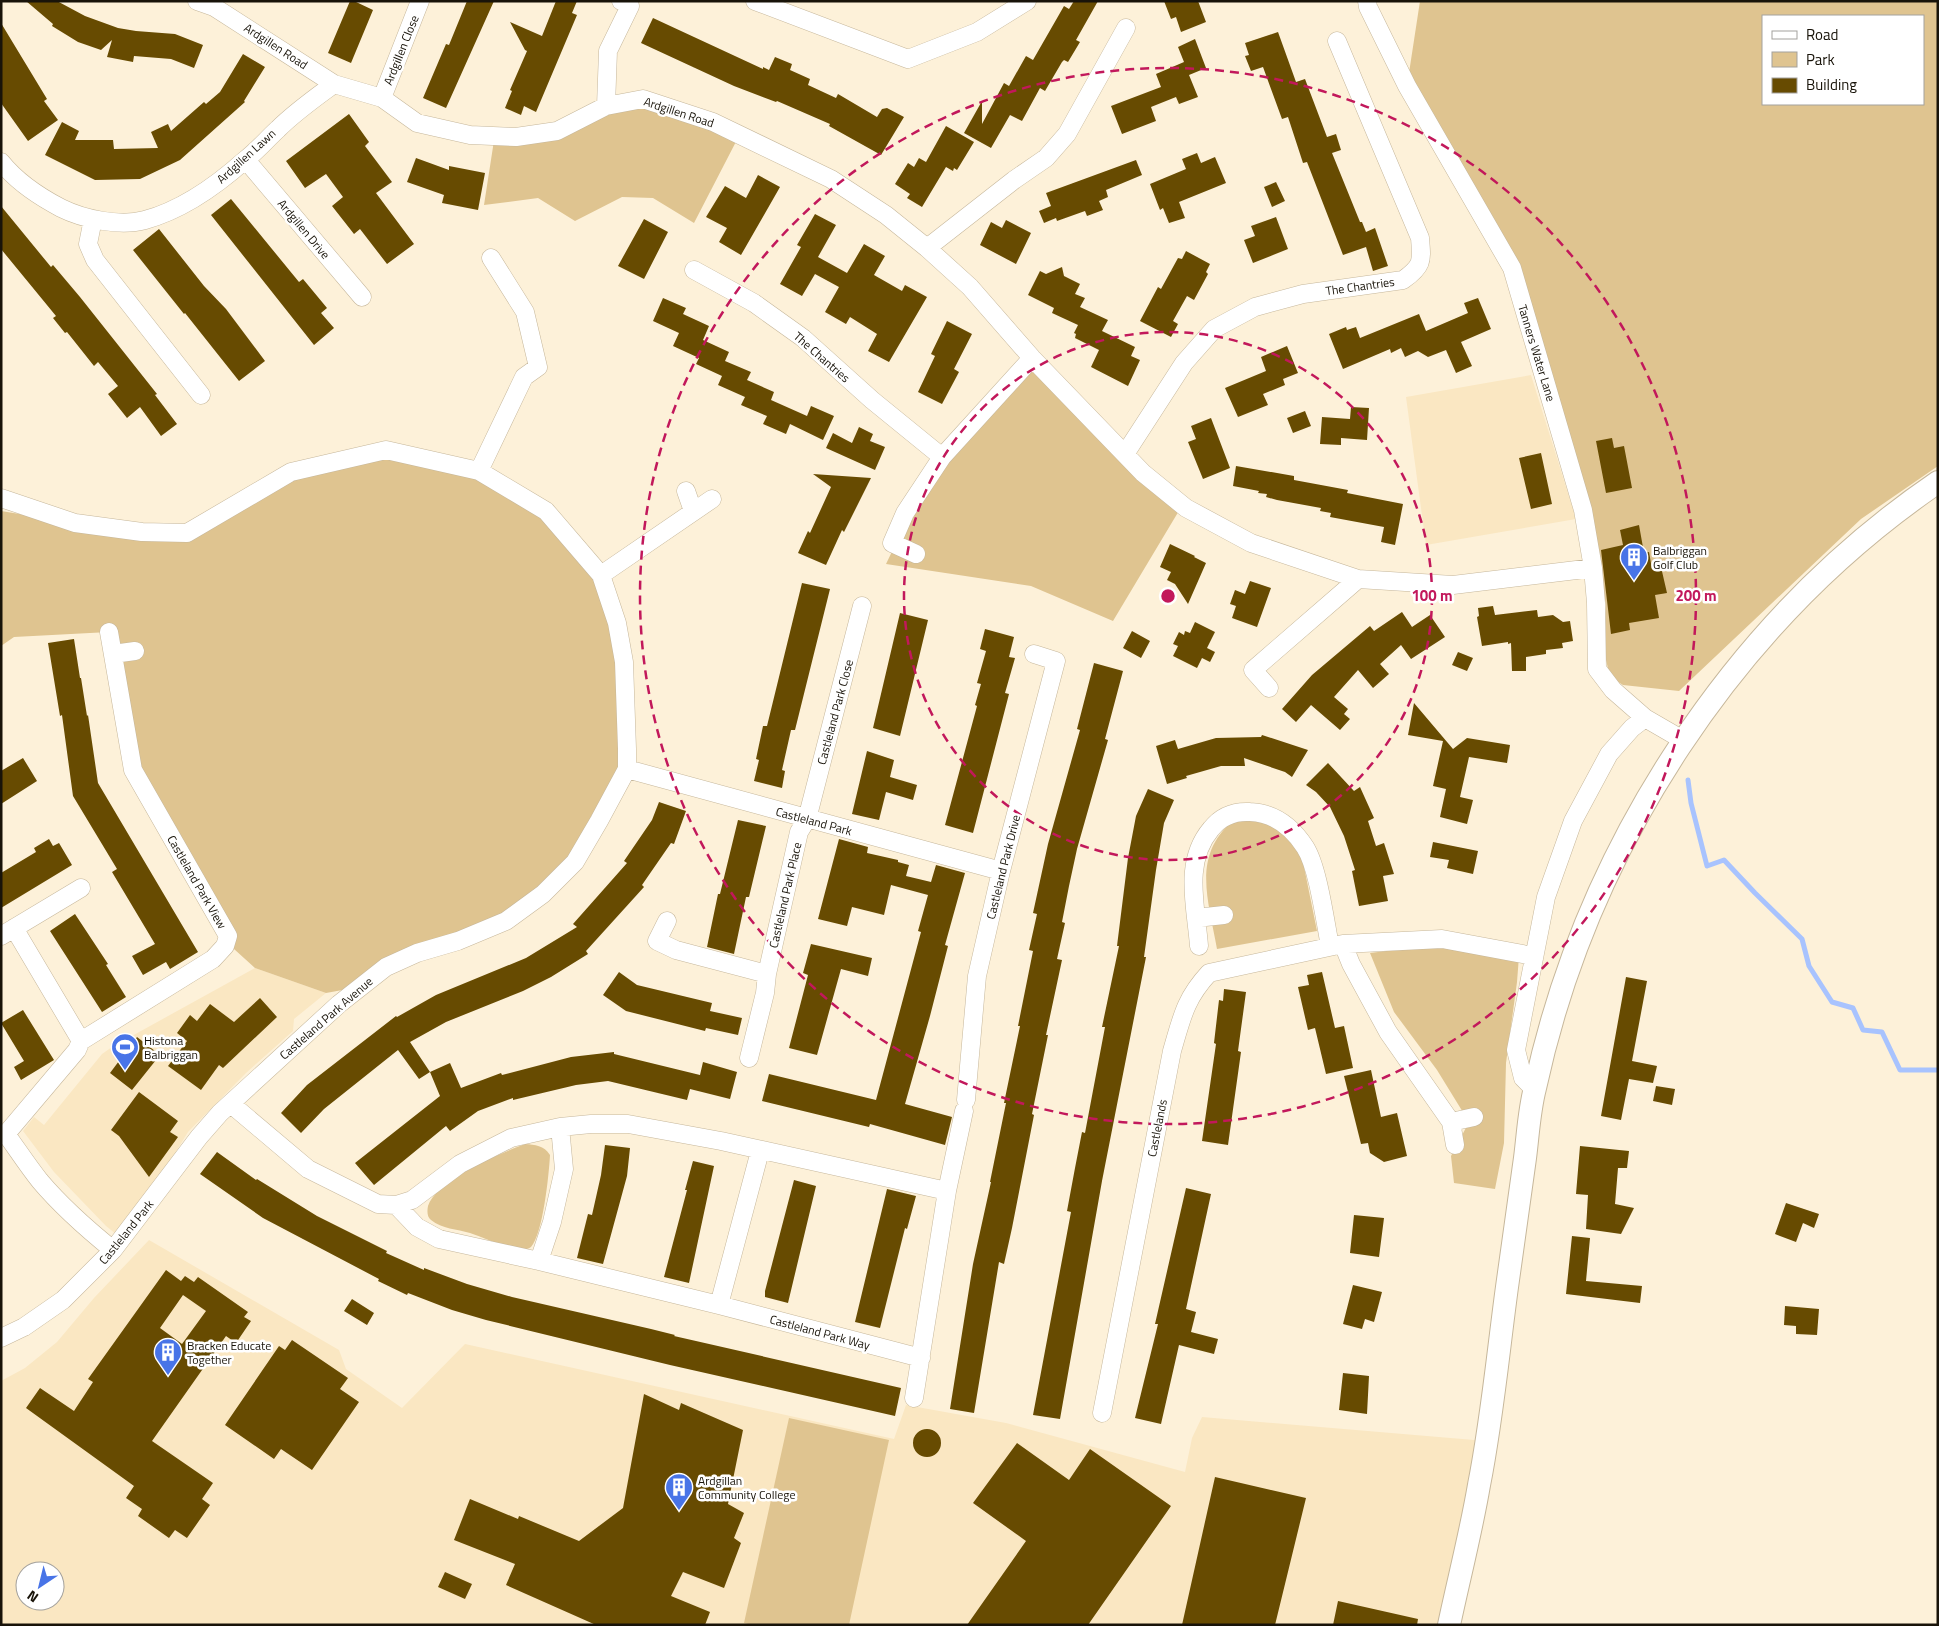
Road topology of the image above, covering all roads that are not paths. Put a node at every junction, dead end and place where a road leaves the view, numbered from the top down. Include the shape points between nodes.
1 (198, 1) edge
2 (420, 1) edge
3 (621, 1) edge
4 (755, 1) edge
5 (1027, 1) edge
6 (1367, 1) edge
7 (1126, 28) dead end
8 (1338, 41) dead end
9 (334, 84) junction
10 (382, 98) junction
11 (606, 106) junction
12 (246, 160) junction
13 (1, 162) edge
14 (93, 219) junction
15 (927, 248) junction
16 (491, 258) dead end
17 (694, 270) dead end
18 (362, 298) dead end
19 (1032, 358) junction
20 (201, 395) dead end
21 (1125, 454) junction
22 (942, 457) junction
23 (479, 470) junction
24 (1938, 482) edge
25 (686, 492) dead end
26 (1, 498) edge
27 (712, 499) dead end
28 (693, 512) junction
29 (916, 554) dead end
30 (1593, 568) junction
31 (601, 574) junction
32 (1358, 579) junction
33 (862, 606) dead end
34 (109, 632) dead end
35 (134, 651) dead end
36 (113, 654) junction
37 (1034, 654) dead end
38 (1269, 688) dead end
39 (1645, 718) junction
40 (1683, 740) junction
41 (627, 769) junction
42 (807, 819) junction
43 (1001, 871) junction
44 (81, 888) dead end
45 (1224, 915) dead end
46 (1196, 918) junction
47 (667, 921) dead end
48 (8, 932) edge
49 (1337, 945) junction
50 (1199, 946) dead end
51 (1533, 956) junction
52 (767, 974) junction
53 (82, 1041) junction
54 (749, 1058) dead end
55 (1534, 1089) junction
56 (230, 1104) junction
57 (1474, 1117) dead end
58 (1451, 1122) junction
59 (560, 1127) junction
60 (4, 1134) edge
61 (1454, 1145) dead end
62 (760, 1151) junction
63 (947, 1191) junction
64 (396, 1205) junction
65 (113, 1250) junction
66 (540, 1261) junction
67 (719, 1305) junction
68 (1, 1338) edge
69 (921, 1358) junction
70 (914, 1398) dead end
71 (1102, 1413) dead end
72 (1449, 1625) edge

1 - 9 street, Ardgillen Road via 214,7
2 - 10 street, Ardgillen Close
3 - 11 street via 630,6 608,51
4 - 5 street via 908,59 977,32
6 - 30 street, Tanners Water Lane via 1407,86 1512,268 1584,510
7 - 15 street via 1067,134 1046,158
8 - 21 street, The Chantries via 1420,238 1422,260 1415,272 1403,280 1303,294 1255,307 1214,329 1184,363
9 - 10 street, Ardgillen Road
9 - 12 street, Ardgillen Lawn via 279,127
10 - 11 street, Ardgillen Road via 417,123 470,135 516,138 558,131
11 - 15 street, Ardgillen Road via 643,99 713,122 831,179 886,215
12 - 14 street, Ardgillen Lawn via 182,205 144,220 110,222
12 - 18 street, Ardgillen Drive
13 - 14 street, Ardgillen Lawn via 40,197 74,214
14 - 20 street via 88,244 94,260
15 - 19 street via 970,287
16 - 23 street via 525,312 538,367 524,377
17 - 22 street, The Chantries via 754,303 803,338
19 - 21 street
19 - 22 street
21 - 32 street via 1186,508 1252,543
22 - 29 street via 905,513 892,543
23 - 26 street via 386,450 291,472 187,533 142,532 75,523
23 - 31 street via 546,511
24 - 40 main road via 1907,503 1803,595 1754,646
25 - 28 street
27 - 28 street
28 - 31 street
30 - 32 street via 1453,585
30 - 39 street, Tanners Water Lane via 1597,669 1613,690
31 - 41 street via 617,623 624,662
32 - 38 street via 1253,670
33 - 42 street, Castleland Park Close
34 - 36 street, Castleland Park View
35 - 36 street
36 - 53 street, Castleland Park View via 133,770 228,936 225,946 214,958
37 - 43 street, Castleland Park Drive via 1056,661
39 - 40 street, Tanners Water Lane
39 - 51 street via 1609,754 1573,821 1546,897
40 - 55 main road via 1642,806 1586,924 1564,982
41 - 42 street, Castleland Park
41 - 56 street, Castleland Park Avenue via 575,862 542,894 506,921 386,967 339,1004
42 - 43 street, Castleland Park
42 - 52 street, Castleland Park Place via 799,832
43 - 63 street, Castleland Park Drive via 977,976 965,1105
44 - 48 street
45 - 46 street
46 - 49 street via 1193,868 1202,839 1218,820 1238,811 1256,812 1276,818 1292,829 1307,849
46 - 50 street
47 - 52 street via 657,941 676,950
48 - 53 street
49 - 51 street, Castlelands via 1442,939
49 - 58 street via 1388,1032
49 - 71 street, Castlelands via 1209,973 1186,1004 1172,1050
51 - 55 street via 1516,1050 1523,1078
52 - 54 street, Castleland Park Place
53 - 60 street, Castleland Park View via 78,1050
55 - 72 main road via 1480,1484
56 - 64 street via 308,1168 378,1204
56 - 65 street, Castleland Park via 199,1137
57 - 58 street
58 - 61 street
59 - 62 street via 628,1124
59 - 64 street via 511,1138 460,1164 412,1200
59 - 66 street via 564,1169
60 - 65 street, Castleland Park View via 49,1191
62 - 63 street
62 - 67 street
63 - 69 street
64 - 66 street, Castleland Park Way via 417,1227 439,1239
65 - 68 street, Castleland Park via 63,1300 24,1327
66 - 67 street, Castleland Park Way
67 - 69 street, Castleland Park Way
69 - 70 street

